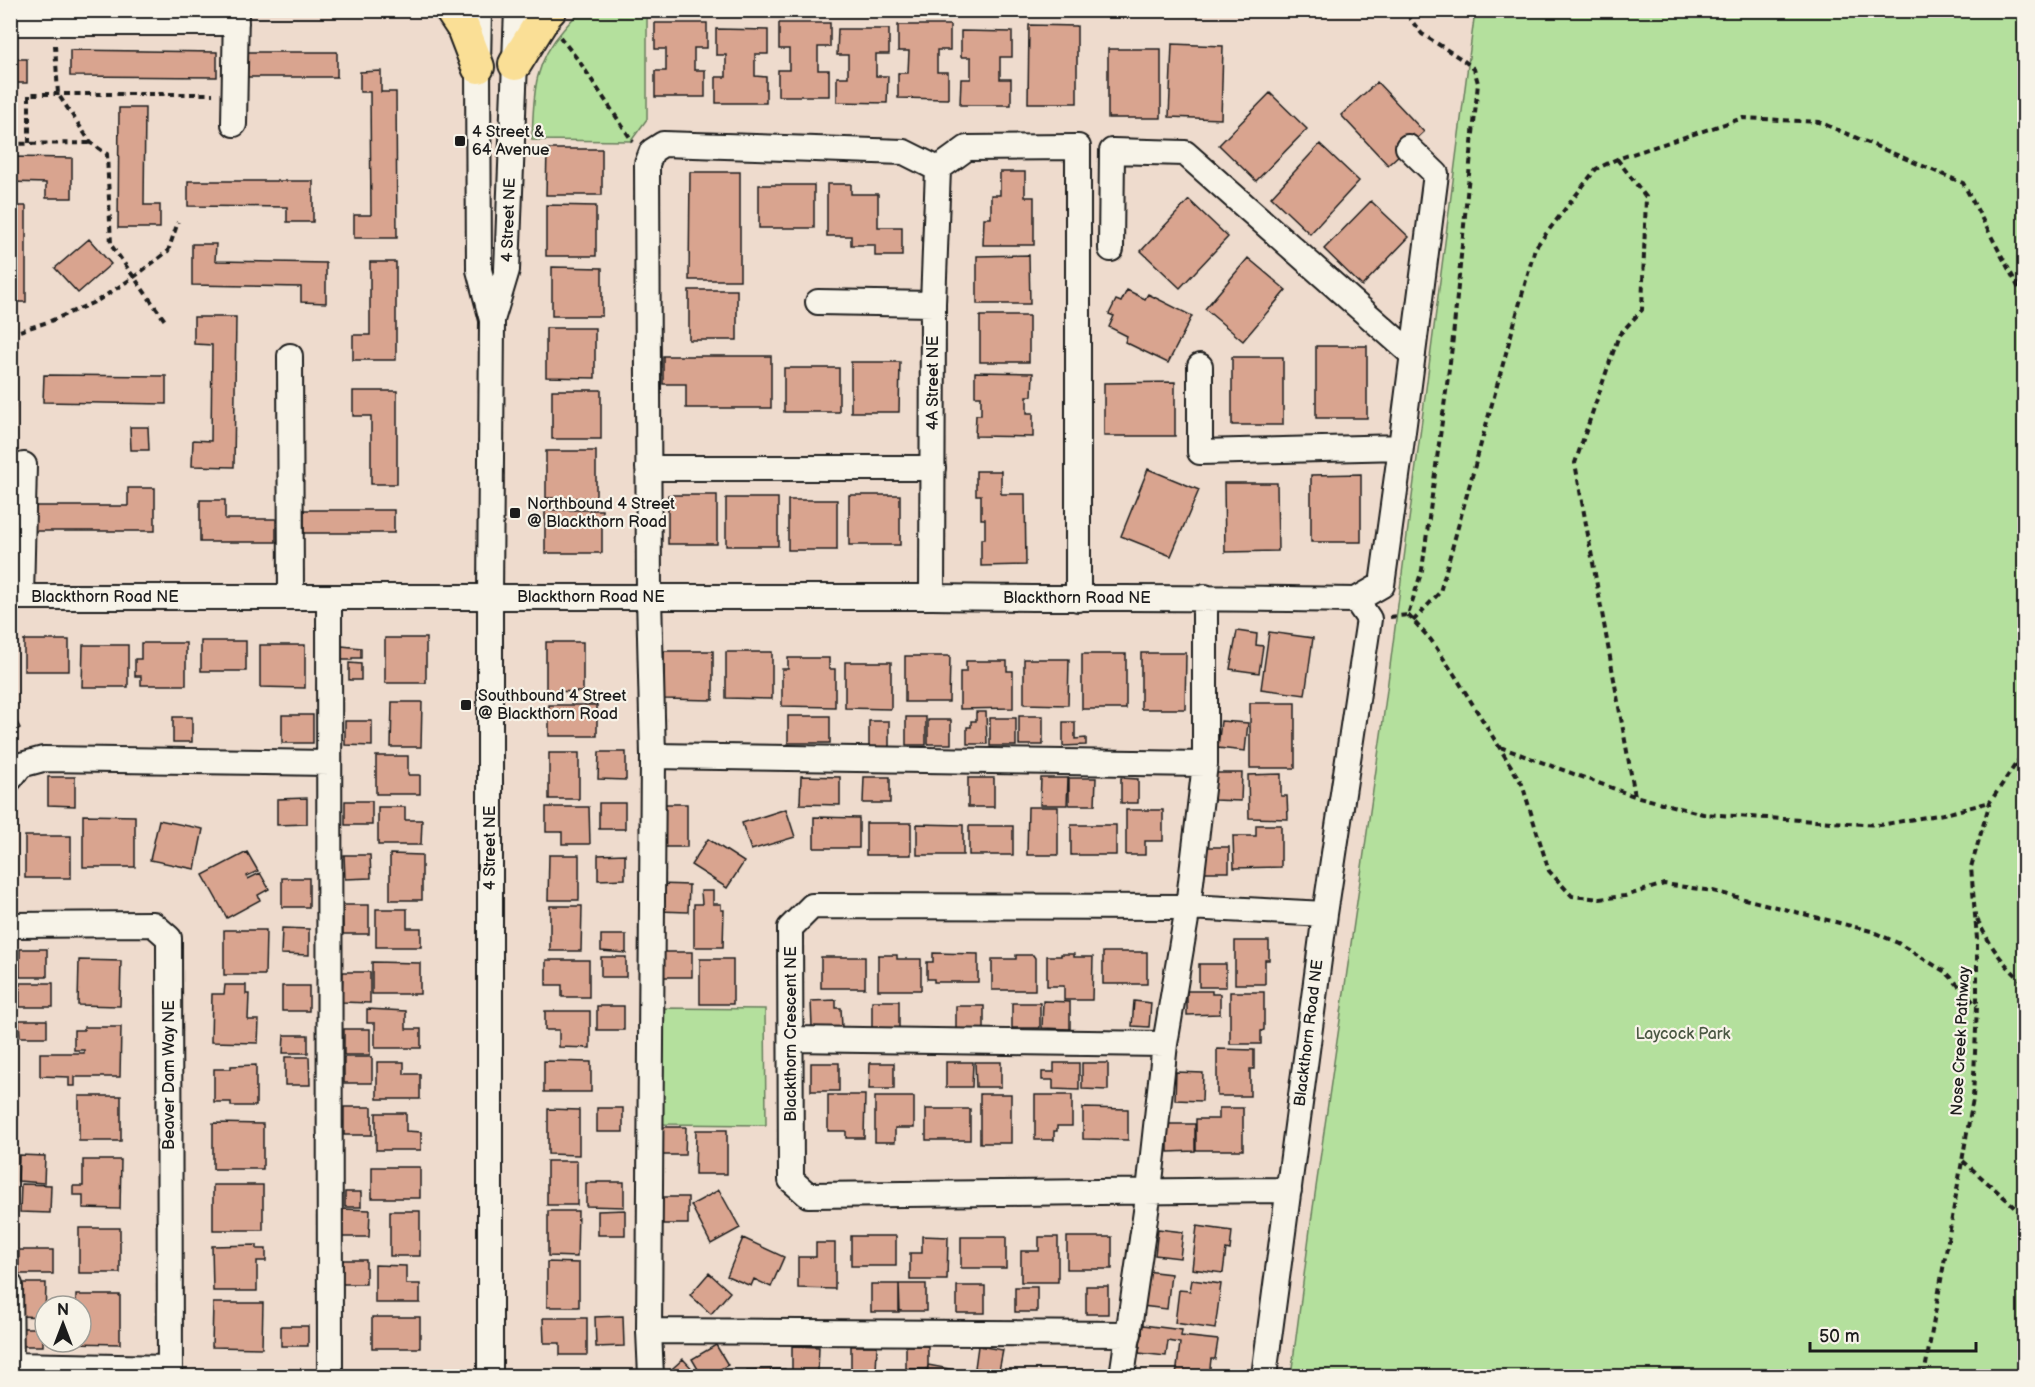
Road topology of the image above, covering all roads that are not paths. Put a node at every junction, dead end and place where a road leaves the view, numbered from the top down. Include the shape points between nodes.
1 (451, 10) edge
2 (479, 10) edge
3 (517, 10) edge
4 (236, 17) edge
5 (552, 20) edge
6 (10, 23) edge
7 (515, 64) junction
8 (478, 67) junction
9 (234, 124) dead end
10 (1408, 147) dead end
11 (938, 169) junction
12 (1111, 249) dead end
13 (818, 302) dead end
14 (933, 304) junction
15 (492, 320) junction
16 (1413, 355) junction
17 (290, 356) dead end
18 (1200, 366) dead end
19 (1401, 447) junction
20 (24, 465) dead end
21 (648, 468) junction
22 (933, 468) junction
23 (291, 596) junction
24 (16, 597) edge
25 (329, 597) junction
26 (490, 597) junction
27 (649, 597) junction
28 (932, 597) junction
29 (1205, 597) junction
30 (1078, 599) junction
31 (1362, 610) junction
32 (653, 756) junction
33 (329, 763) junction
34 (1205, 764) junction
35 (10, 778) edge
36 (1188, 907) junction
37 (1325, 914) junction
38 (10, 925) edge
39 (791, 1039) junction
40 (1165, 1044) junction
41 (1289, 1190) junction
42 (1149, 1191) junction
43 (10, 1285) edge
44 (649, 1331) junction
45 (1129, 1334) junction
46 (170, 1372) edge
47 (330, 1377) edge
48 (490, 1377) edge
49 (651, 1377) edge
50 (1122, 1377) edge
51 (1264, 1377) edge

1 - 8 main road via 463,28
2 - 8 street, 4 Street NE
3 - 7 street, 4 Street NE
4 - 6 street
4 - 9 street
5 - 7 main road via 546,14
7 - 15 street, 4 Street NE via 507,270
8 - 15 street, 4 Street NE via 479,270
10 - 16 street via 1436,174
11 - 14 street, 4A Street NE
11 - 21 street via 904,152 663,144 652,151 647,164
11 - 30 street via 967,148 1078,147
12 - 16 street via 1112,151 1185,153
13 - 14 street
14 - 22 street, 4A Street NE
15 - 26 street, 4 Street NE
16 - 19 street
17 - 23 street
18 - 19 street via 1200,452
19 - 31 street via 1382,585
20 - 24 street
21 - 22 street
21 - 27 street
22 - 28 street, 4A Street NE
23 - 24 street, Blackthorn Road NE
23 - 25 street, Blackthorn Road NE
25 - 26 street, Blackthorn Road NE
25 - 33 street
26 - 27 street, Blackthorn Road NE
26 - 48 street, 4 Street NE
27 - 28 street, Blackthorn Road NE
27 - 32 street
28 - 30 street, Blackthorn Road NE
29 - 30 street, Blackthorn Road NE
29 - 31 street, Blackthorn Road NE
29 - 34 street
31 - 37 street, Blackthorn Road NE
32 - 34 street
32 - 44 street
33 - 35 street via 43,759 21,765
33 - 47 street
34 - 36 street
36 - 37 street, Blackthorn Crescent NE
36 - 39 street, Blackthorn Crescent NE via 812,906 790,928
36 - 40 street
37 - 41 street, Blackthorn Road NE
38 - 46 street, Beaver Dam Way NE via 153,924 169,938
39 - 40 street
39 - 42 street, Blackthorn Crescent NE via 791,1180 808,1195
40 - 42 street
41 - 42 street, Blackthorn Crescent NE
41 - 51 street, Blackthorn Road NE
42 - 45 street
43 - 46 street via 11,1365
44 - 45 street
44 - 49 street
45 - 50 street

